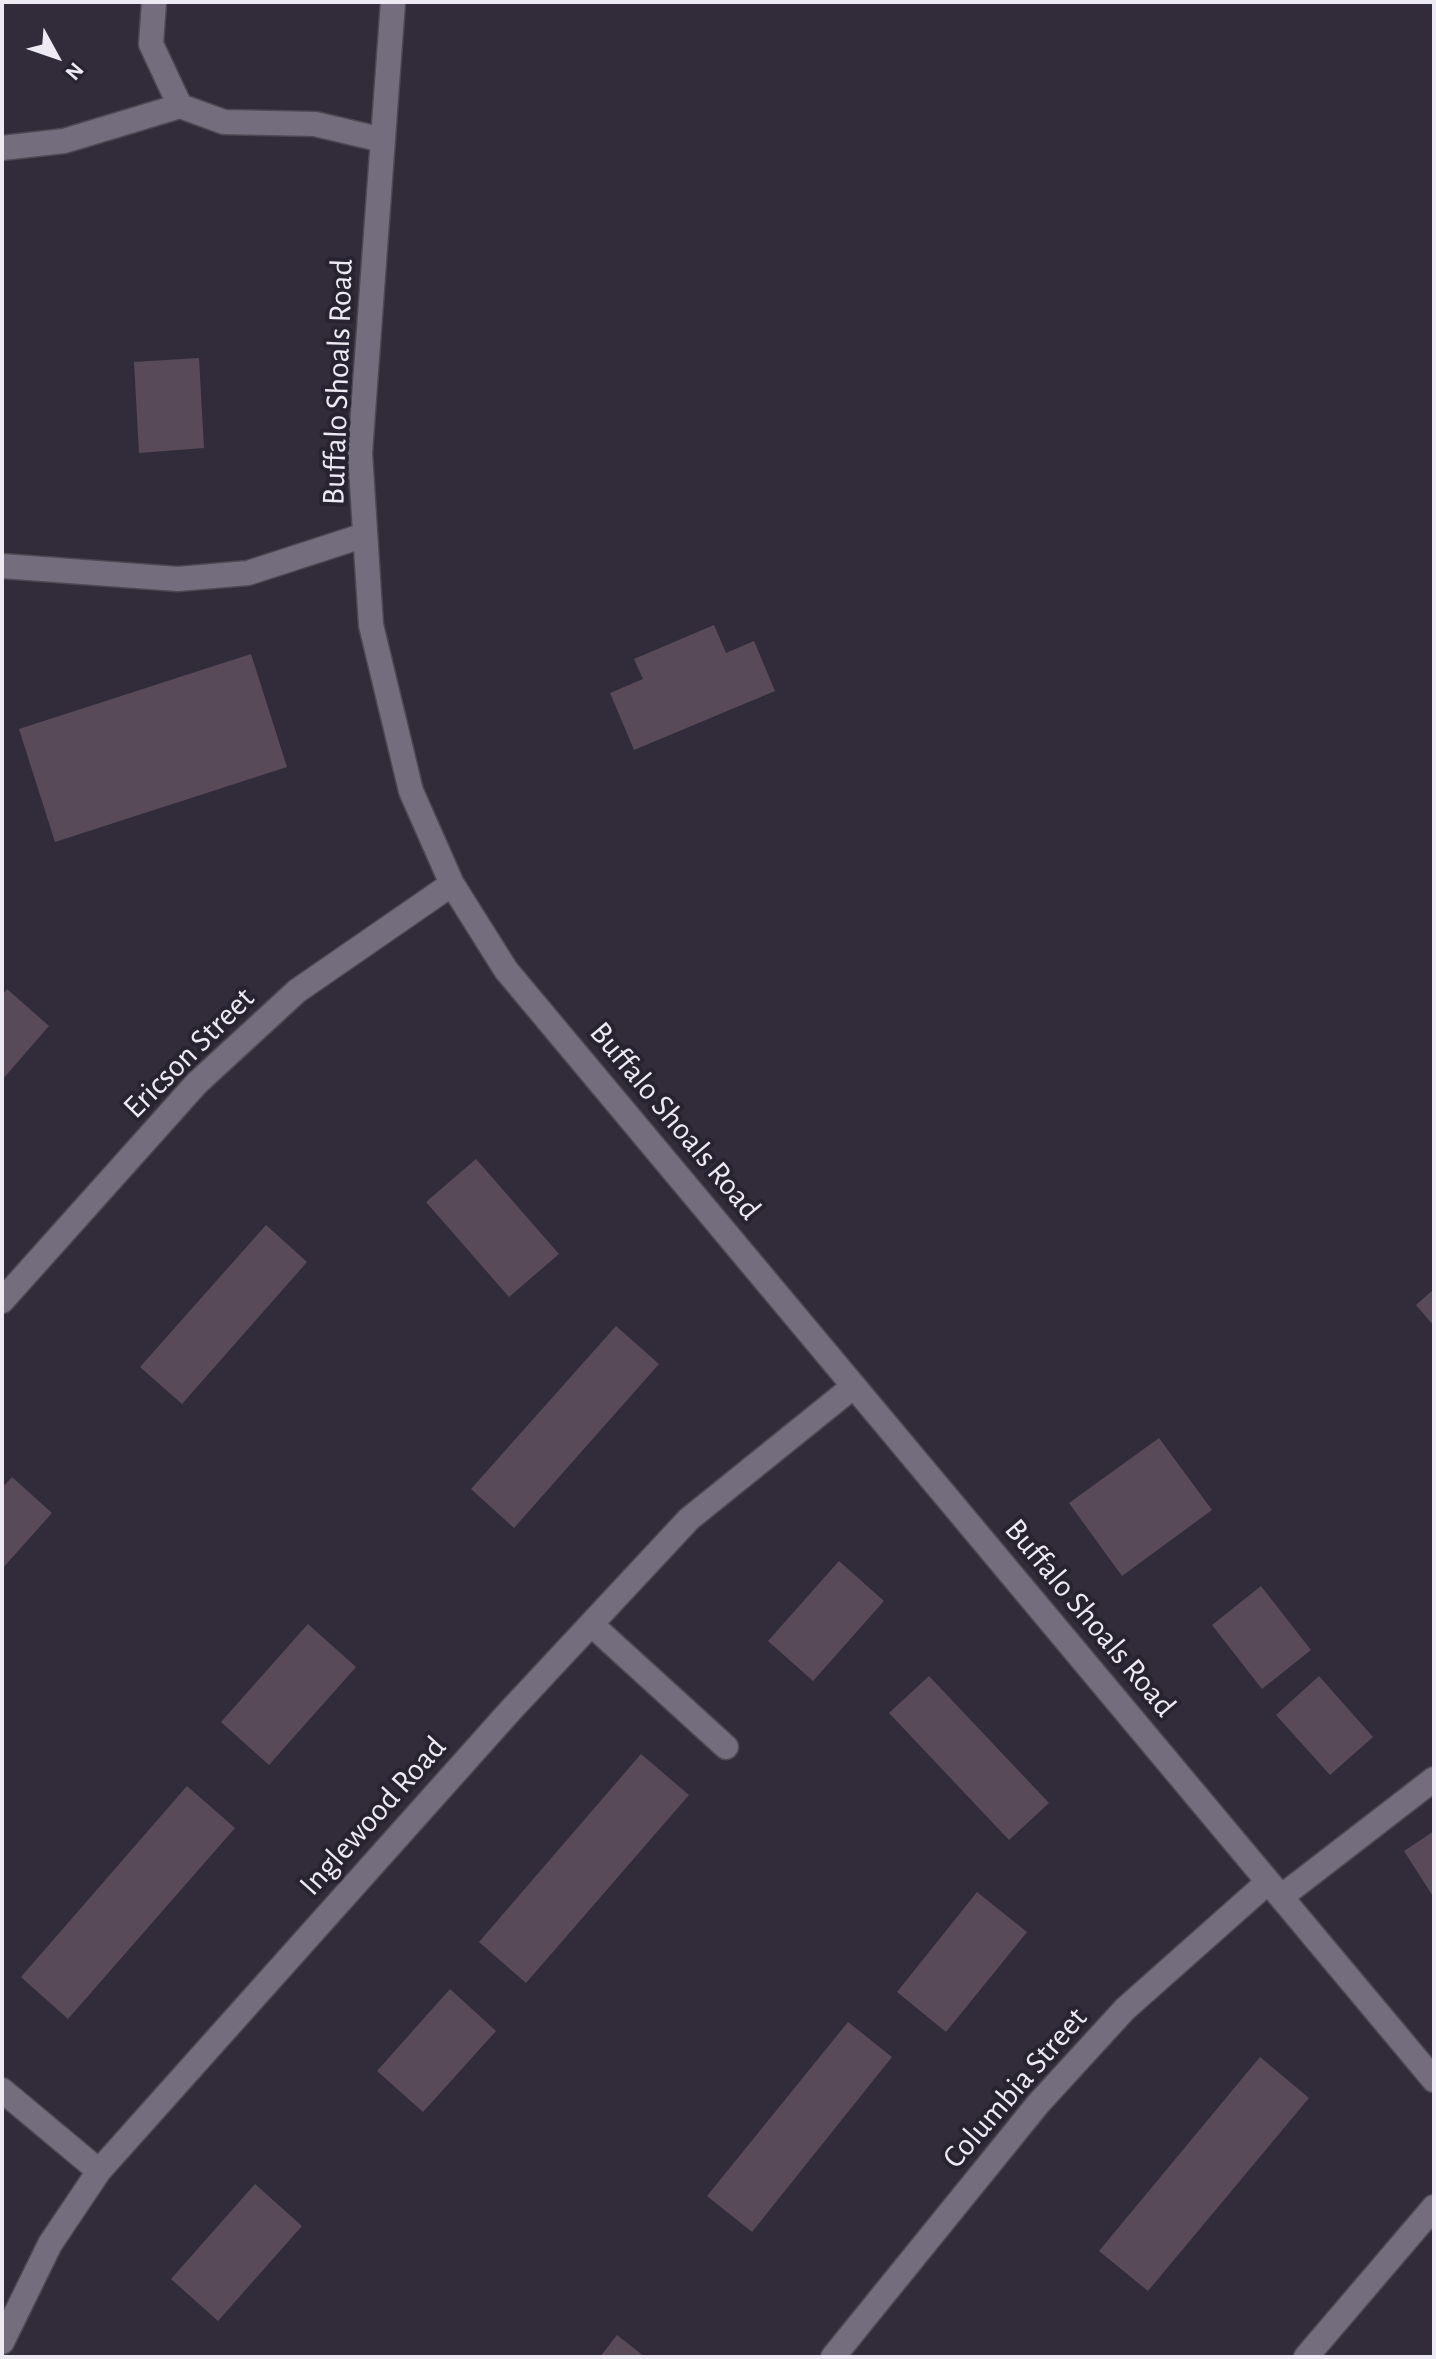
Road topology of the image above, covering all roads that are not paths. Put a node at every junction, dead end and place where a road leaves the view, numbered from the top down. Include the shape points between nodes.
1 (154, 2) edge
2 (393, 2) edge
3 (180, 106) junction
4 (383, 140) junction
5 (2, 148) edge
6 (365, 535) junction
7 (2, 566) edge
8 (452, 884) junction
9 (2, 1301) edge
10 (854, 1386) junction
11 (591, 1624) junction
12 (726, 1747) dead end
13 (1434, 1779) edge
14 (1275, 1890) junction
15 (1434, 2080) edge
16 (2, 2090) edge
17 (99, 2171) junction
18 (1434, 2207) edge
19 (2, 2342) edge
20 (833, 2357) edge
21 (1306, 2357) edge

1 - 3 street via 151,44
2 - 4 street, Buffalo Shoals Road
3 - 4 street via 224,122 315,124
3 - 5 street via 64,141
4 - 6 street, Buffalo Shoals Road via 360,453
6 - 7 street via 248,573 178,579
6 - 8 street, Buffalo Shoals Road via 371,625 411,791
8 - 9 street, Ericson Street via 297,991 208,1073
8 - 10 street, Buffalo Shoals Road via 506,970
10 - 11 street, Inglewood Road via 689,1519
10 - 14 street, Buffalo Shoals Road
11 - 12 street
11 - 17 street, Inglewood Road
13 - 14 street, Columbia Street
14 - 15 street, Buffalo Shoals Road
14 - 20 street, Columbia Street via 1125,2009 1038,2104
16 - 17 street
17 - 19 street, Inglewood Road via 50,2244
18 - 21 street

